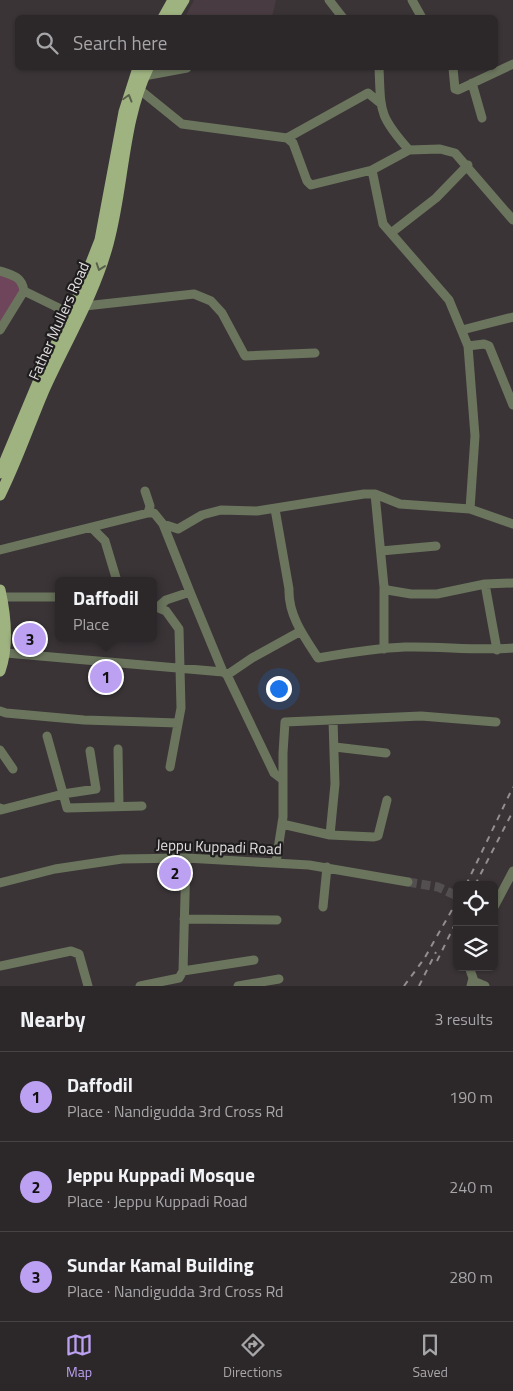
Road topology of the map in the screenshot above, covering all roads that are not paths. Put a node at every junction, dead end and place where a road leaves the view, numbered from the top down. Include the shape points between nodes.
1 (173, 0) edge
2 (184, 0) edge
3 (329, 0) edge
4 (412, 0) edge
5 (166, 15) edge
6 (176, 15) edge
7 (341, 15) edge
8 (420, 15) edge
9 (513, 64) edge
10 (157, 70) edge
11 (379, 70) edge
12 (453, 70) edge
13 (142, 71) edge
14 (472, 83) junction
15 (140, 90) junction
16 (379, 102) junction
17 (482, 118) dead end
18 (287, 138) junction
19 (408, 150) junction
20 (468, 165) junction
21 (372, 170) junction
22 (513, 220) edge
23 (391, 233) junction
24 (0, 271) edge
25 (24, 291) junction
26 (85, 306) junction
27 (71, 314) junction
28 (513, 316) edge
29 (0, 330) edge
30 (462, 330) junction
31 (468, 346) junction
32 (314, 353) dead end
33 (510, 389) edge
34 (513, 405) edge
35 (0, 473) edge
36 (145, 491) dead end
37 (375, 494) junction
38 (0, 495) edge
39 (275, 509) junction
40 (470, 509) junction
41 (148, 512) junction
42 (163, 524) junction
43 (513, 524) edge
44 (92, 528) junction
45 (436, 546) dead end
46 (0, 550) edge
47 (381, 551) junction
48 (116, 577) edge
49 (513, 583) edge
50 (485, 584) junction
51 (384, 587) junction
52 (190, 592) junction
53 (1, 593) edge
54 (55, 598) edge
55 (157, 605) edge
56 (157, 606) edge
57 (301, 631) junction
58 (513, 648) edge
59 (384, 649) junction
60 (497, 650) junction
61 (6, 653) junction
62 (180, 667) junction
63 (0, 671) edge
64 (225, 674) junction
65 (0, 711) edge
66 (333, 720) junction
67 (496, 722) dead end
68 (178, 723) junction
69 (47, 736) dead end
70 (336, 747) junction
71 (0, 750) edge
72 (118, 750) dead end
73 (90, 752) dead end
74 (386, 753) dead end
75 (170, 767) dead end
76 (13, 769) dead end
77 (283, 780) junction
78 (63, 794) junction
79 (387, 800) dead end
80 (119, 806) junction
81 (142, 806) dead end
82 (0, 808) edge
83 (282, 824) junction
84 (330, 835) junction
85 (186, 858) junction
86 (276, 862) junction
87 (327, 867) junction
88 (513, 871) edge
89 (408, 882) tunnel mouth
90 (0, 883) edge
91 (498, 900) edge
92 (323, 907) dead end
93 (184, 919) junction
94 (277, 920) dead end
95 (254, 960) dead end
96 (0, 966) edge
97 (183, 971) junction
98 (470, 971) edge
99 (279, 979) dead end
100 (472, 984) edge
101 (88, 986) edge
102 (143, 986) edge
103 (238, 986) edge
104 (485, 986) edge

1 - 5 main road
2 - 6 main road
3 - 7 street
4 - 8 street
9 - 14 street
10 - 13 street
11 - 16 street
12 - 14 street via 455,89
13 - 15 main road, Father Mullers Road
27 -> 13 main road via 100,240 124,112
14 - 17 street
15 - 18 street via 182,124
15 -> 26 main road, Father Mullers Road via 127,135 108,246
16 - 18 street via 368,94
16 - 19 street via 382,115
18 - 21 street via 293,143 311,185
19 - 20 street via 440,149 455,153
19 - 21 street
20 - 22 street
20 - 23 street via 436,198
21 - 23 street via 383,224
23 - 30 street via 449,300
24 - 25 street via 16,276 23,282
25 - 27 street
25 - 29 street
26 - 32 street via 194,294 211,301 222,313 245,356
26 - 38 main road, Father Mullers Road
27 - 35 main road via 44,368
28 - 30 street
30 - 31 street
31 - 33 street via 489,346
31 - 40 street via 475,436
33 - 34 street
36 - 41 street via 150,506
37 - 39 street via 346,495
37 - 40 street via 400,504
37 - 47 street
39 - 42 street via 221,510 202,514 178,529
39 - 57 street via 289,598
40 - 43 street
41 - 42 street via 154,513
41 - 44 street
42 - 52 street
44 - 46 street
44 - 48 street via 105,541
45 - 47 street
47 - 51 street
49 - 50 street
50 - 51 street via 437,594 411,594
50 - 60 street
51 - 59 street
52 - 55 street
52 - 64 street
53 - 54 street
53 - 61 main road
56 - 62 street via 166,610 179,629
57 - 59 street via 318,658
57 - 64 street
58 - 60 street
59 - 60 street
61 - 62 street
61 - 63 main road
62 - 64 street
62 - 68 street
64 - 77 street via 274,773
65 - 68 street via 84,720
66 - 67 street via 421,716
66 - 70 street
66 - 77 street via 285,722
68 - 75 street
69 - 78 street
70 - 74 street
70 - 84 street via 336,784
71 - 76 street
72 - 80 street
73 - 78 street via 96,789
77 - 83 street
78 - 80 street via 67,808
78 - 82 street
79 - 84 street via 378,836
80 - 81 street
83 - 84 street
83 - 86 street
85 - 86 street, Jeppu Kuppadi Road
85 - 90 street, Jeppu Kuppadi Road via 122,859 55,869
85 - 93 street
86 - 87 street, Jeppu Kuppadi Road
87 - 89 street, Jeppu Kuppadi Road
87 - 92 street
88 - 91 street
93 - 94 street
93 - 97 street
95 - 97 street
96 - 101 street via 71,951 79,954
97 - 102 street via 179,978
98 - 100 street
99 - 103 street
100 - 104 street

